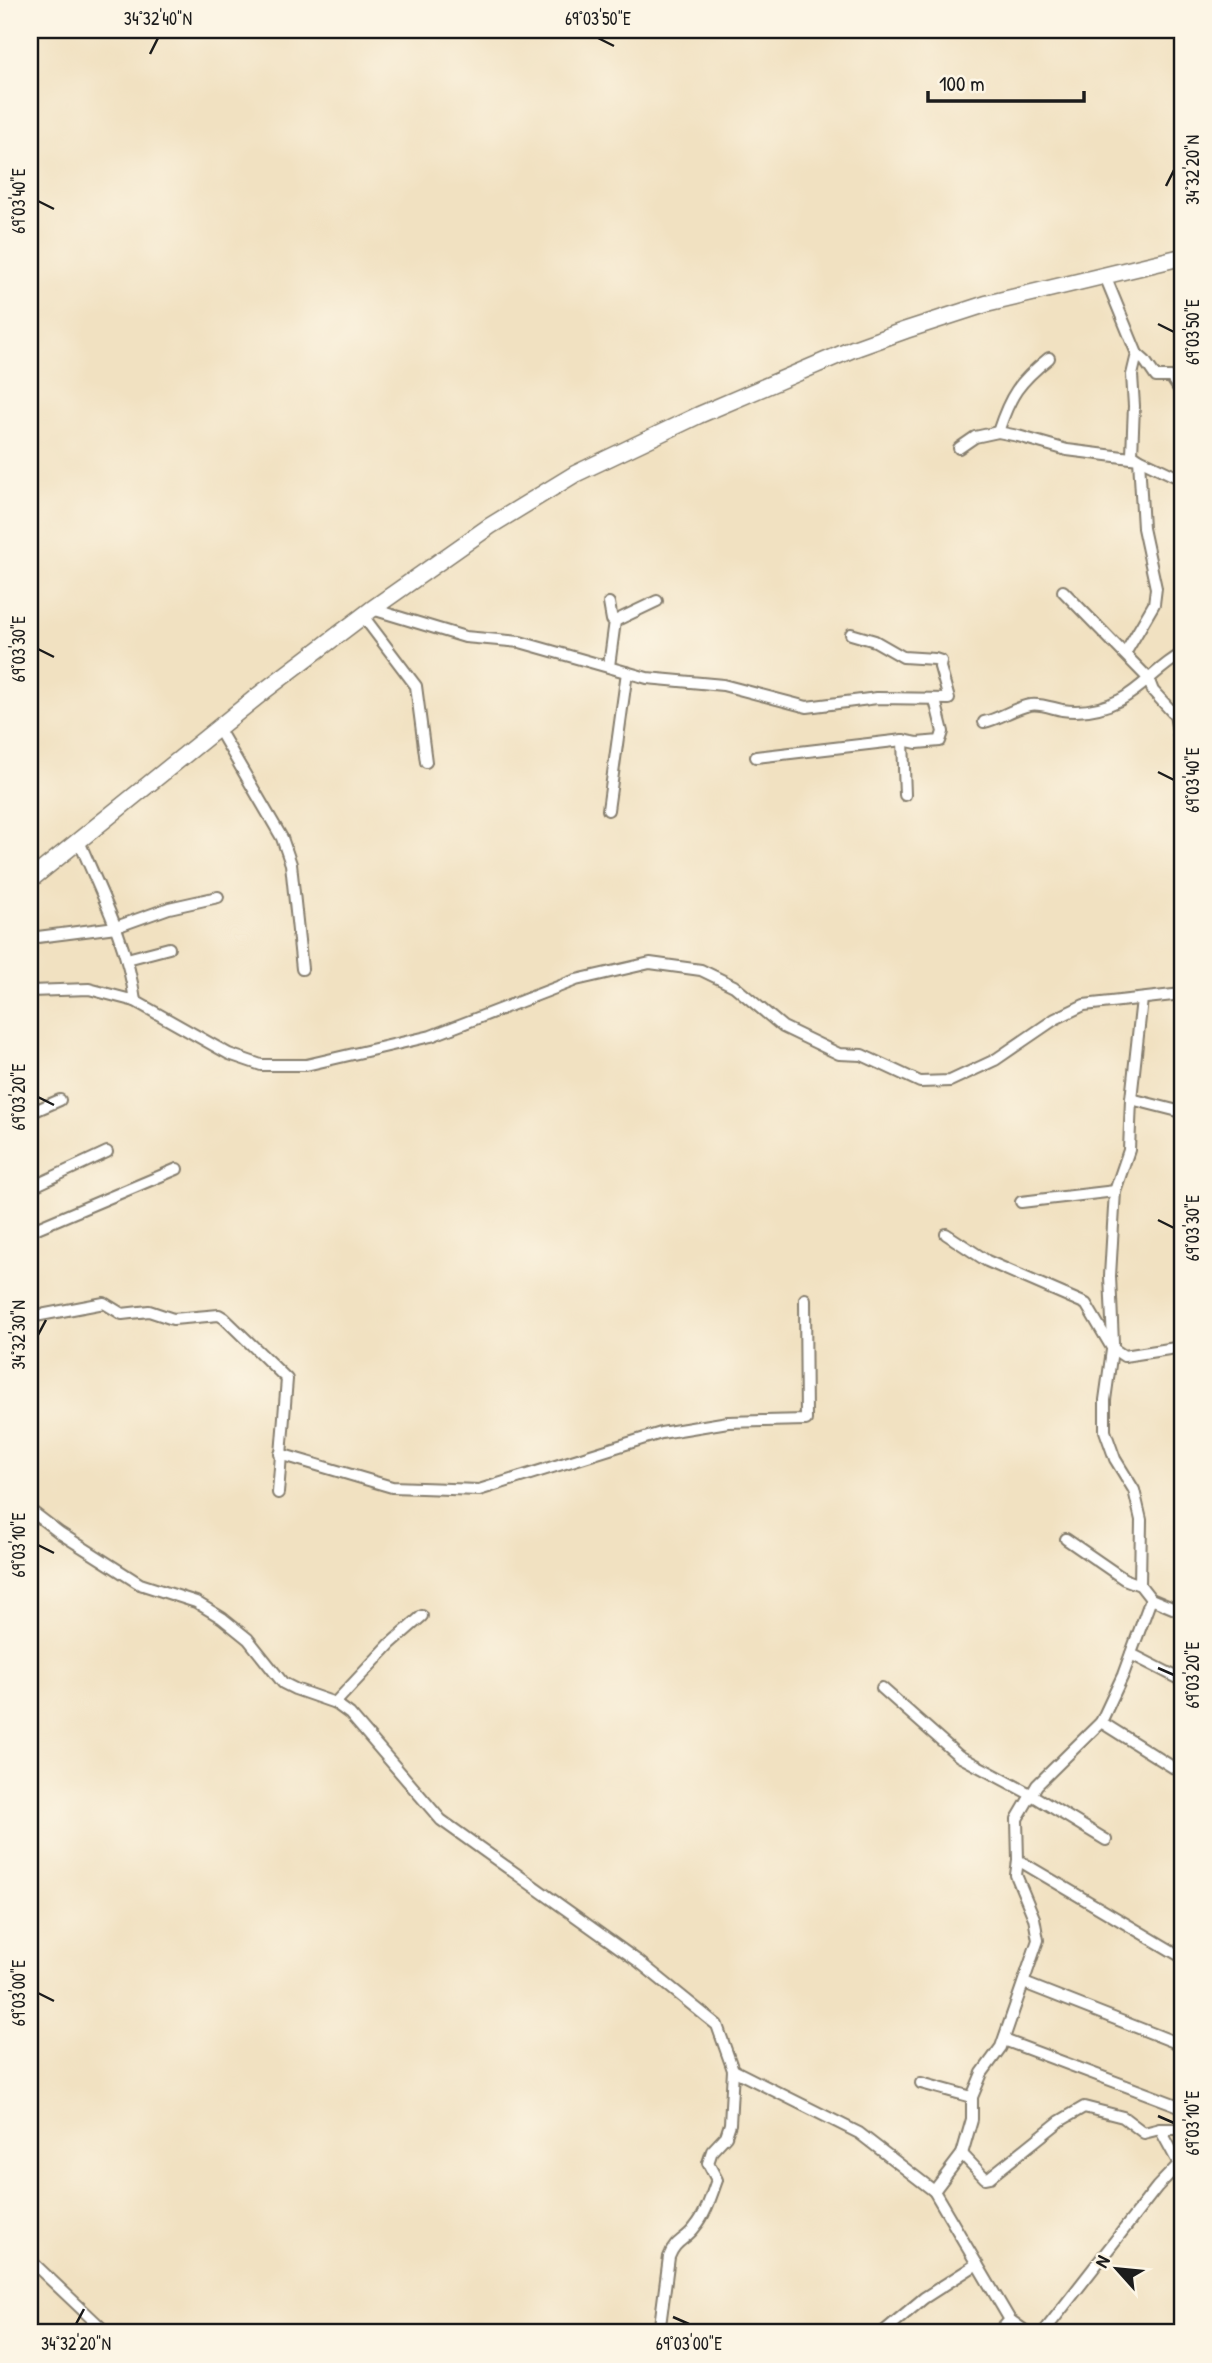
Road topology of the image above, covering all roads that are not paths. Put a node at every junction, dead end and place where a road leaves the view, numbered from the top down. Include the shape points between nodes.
1 (1182, 257) edge
2 (1105, 276) junction
3 (1137, 354) junction
4 (1049, 358) dead end
5 (1182, 388) edge
6 (998, 432) junction
7 (959, 448) dead end
8 (1139, 459) junction
9 (1181, 480) edge
10 (1063, 591) dead end
11 (657, 601) dead end
12 (609, 603) dead end
13 (368, 613) junction
14 (615, 621) junction
15 (851, 634) dead end
16 (1126, 652) junction
17 (1182, 654) edge
18 (609, 666) junction
19 (628, 671) junction
20 (1149, 678) junction
21 (935, 699) junction
22 (984, 722) dead end
23 (218, 728) junction
24 (903, 740) junction
25 (1182, 752) edge
26 (756, 757) dead end
27 (426, 762) dead end
28 (905, 795) dead end
29 (608, 810) dead end
30 (79, 841) junction
31 (30, 880) edge
32 (218, 898) dead end
33 (116, 926) junction
34 (30, 938) edge
35 (169, 948) dead end
36 (127, 959) junction
37 (302, 969) dead end
38 (30, 991) edge
39 (1182, 994) edge
40 (1142, 999) junction
41 (135, 1001) junction
42 (1131, 1099) junction
43 (60, 1101) dead end
44 (1182, 1112) edge
45 (30, 1113) edge
46 (107, 1152) dead end
47 (177, 1169) dead end
48 (30, 1188) edge
49 (1115, 1191) junction
50 (1021, 1202) dead end
51 (30, 1231) edge
52 (946, 1234) dead end
53 (805, 1299) dead end
54 (30, 1317) edge
55 (1182, 1347) edge
56 (1112, 1349) junction
57 (280, 1454) junction
58 (278, 1493) dead end
59 (30, 1510) edge
60 (1066, 1539) dead end
61 (1140, 1585) junction
62 (1151, 1599) junction
63 (1182, 1612) edge
64 (422, 1616) dead end
65 (1131, 1654) junction
66 (1182, 1680) edge
67 (882, 1688) dead end
68 (335, 1703) junction
69 (1101, 1722) junction
70 (1182, 1773) edge
71 (1032, 1794) junction
72 (1107, 1840) dead end
73 (1018, 1860) junction
74 (1182, 1957) edge
75 (1024, 1983) junction
76 (1003, 2040) junction
77 (1182, 2046) edge
78 (733, 2070) junction
79 (921, 2083) dead end
80 (972, 2097) junction
81 (1182, 2107) edge
82 (1182, 2129) edge
83 (1160, 2130) junction
84 (962, 2154) junction
85 (934, 2191) junction
86 (30, 2260) edge
87 (976, 2264) junction
88 (1010, 2320) junction
89 (107, 2333) edge
90 (659, 2333) edge
91 (882, 2333) edge
92 (998, 2333) edge
93 (1028, 2333) edge
94 (1043, 2333) edge

1 - 2 main road
2 - 3 street
2 - 13 main road via 986,304 893,335 699,415 575,474 490,526
3 - 5 street via 1156,377 1171,377 1174,385
3 - 8 street via 1132,374 1132,454
4 - 6 street via 1024,378 1006,406
6 - 7 street via 975,437
6 - 8 street via 1067,450
8 - 9 street
8 - 16 street via 1143,528 1156,588 1154,604
10 - 16 street
11 - 14 street
12 - 14 street
13 - 18 street via 465,637 520,642
13 - 23 main road
13 - 27 street via 416,686
14 - 18 street
15 - 21 street via 903,657 941,662 949,699
16 - 20 street
17 - 20 street
18 - 19 street
19 - 21 street via 647,678 723,685 807,707 877,698
19 - 29 street
20 - 22 street via 1121,699 1087,711 1032,704
20 - 25 street via 1153,691 1175,715
21 - 24 street via 943,738 917,743
23 - 30 main road
23 - 37 street via 282,838 291,864
24 - 26 street
24 - 28 street
30 - 31 main road
30 - 33 street
32 - 33 street
33 - 34 street
33 - 36 street
35 - 36 street
36 - 41 street
38 - 41 street via 89,989
39 - 40 street
40 - 41 street via 1084,1005 995,1060 950,1081 920,1082 862,1055 839,1054 783,1027 734,986 701,970 650,963 576,980 431,1036 306,1065 261,1065 229,1054
40 - 42 street
42 - 44 street
42 - 49 street via 1129,1150
43 - 45 street
46 - 48 street
47 - 51 street
49 - 50 street
49 - 56 street
52 - 56 street via 987,1261 1086,1304
53 - 57 street via 806,1420 728,1422 661,1433 479,1490 392,1488
54 - 57 street via 104,1303 122,1314 219,1315 287,1379
55 - 56 street via 1124,1356
56 - 61 street via 1105,1431 1134,1490 1141,1520
57 - 58 street
59 - 68 street via 140,1584 196,1602 222,1618 248,1639 283,1683
60 - 61 street
61 - 62 street
62 - 63 street
62 - 65 street
64 - 68 street
65 - 66 street
65 - 69 street
67 - 71 street via 959,1756
68 - 78 street via 350,1714 441,1820 638,1961 717,2025
69 - 70 street
69 - 71 street
71 - 72 street
71 - 73 street via 1017,1819
73 - 74 street
73 - 75 street via 1016,1875 1038,1940
75 - 76 street
75 - 77 street
76 - 80 street
76 - 81 street
78 - 85 street via 859,2133
78 - 90 street via 730,2123 708,2163 717,2180 693,2231 673,2246
79 - 80 street
80 - 84 street via 972,2119
82 - 83 street
83 - 84 street via 1144,2133 1124,2117 1084,2107 990,2177 985,2178
83 - 94 street via 1178,2164
84 - 85 street
85 - 87 street
86 - 89 street
87 - 88 street
87 - 91 street
88 - 92 street
88 - 93 street

